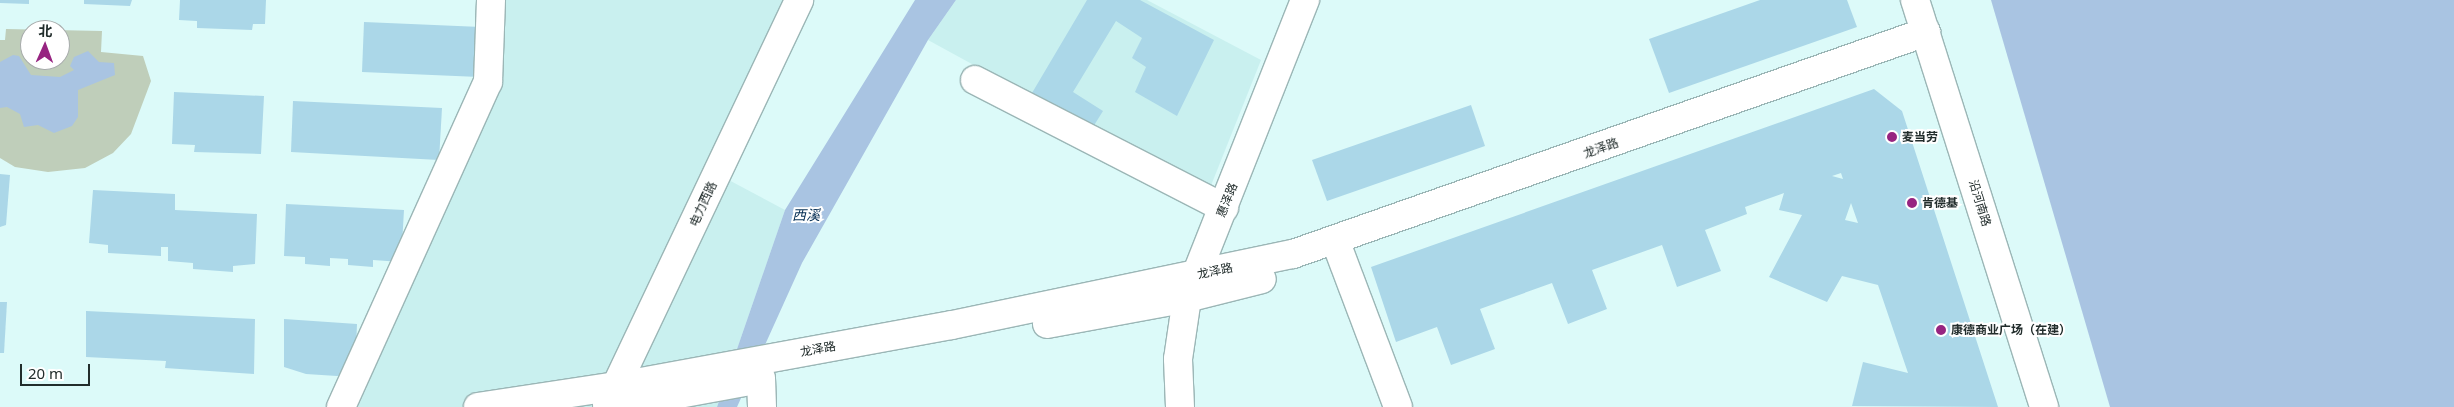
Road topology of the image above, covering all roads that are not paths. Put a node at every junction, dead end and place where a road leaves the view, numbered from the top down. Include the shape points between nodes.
1 (491, 0) edge
2 (799, 0) edge
3 (1305, 0) edge
4 (1915, 0) edge
5 (1929, 41) junction
6 (976, 80) dead end
7 (1224, 208) junction
8 (1337, 248) junction
9 (1191, 287) junction
10 (761, 378) junction
11 (610, 400) edge
12 (341, 407) edge
13 (478, 407) edge
14 (762, 407) edge
15 (1180, 407) edge
16 (1398, 407) edge
17 (2044, 407) edge

1 - 12 main road via 488,82
2 - 11 main road, 电力西路
3 - 7 main road, 惠泽路
4 - 5 main road, 沿河南路
5 - 8 main road, 龙泽路
5 - 17 main road, 沿河南路
6 - 7 main road
7 - 9 main road, 惠泽路
8 - 9 main road, 龙泽路 via 1278,275
8 - 16 main road
9 - 10 main road, 龙泽路
9 - 11 main road, 龙泽路 via 942,326
9 - 15 main road, 惠泽路 via 1178,359
10 - 11 main road, 龙泽路
10 - 14 main road
11 - 13 main road, 龙泽路

